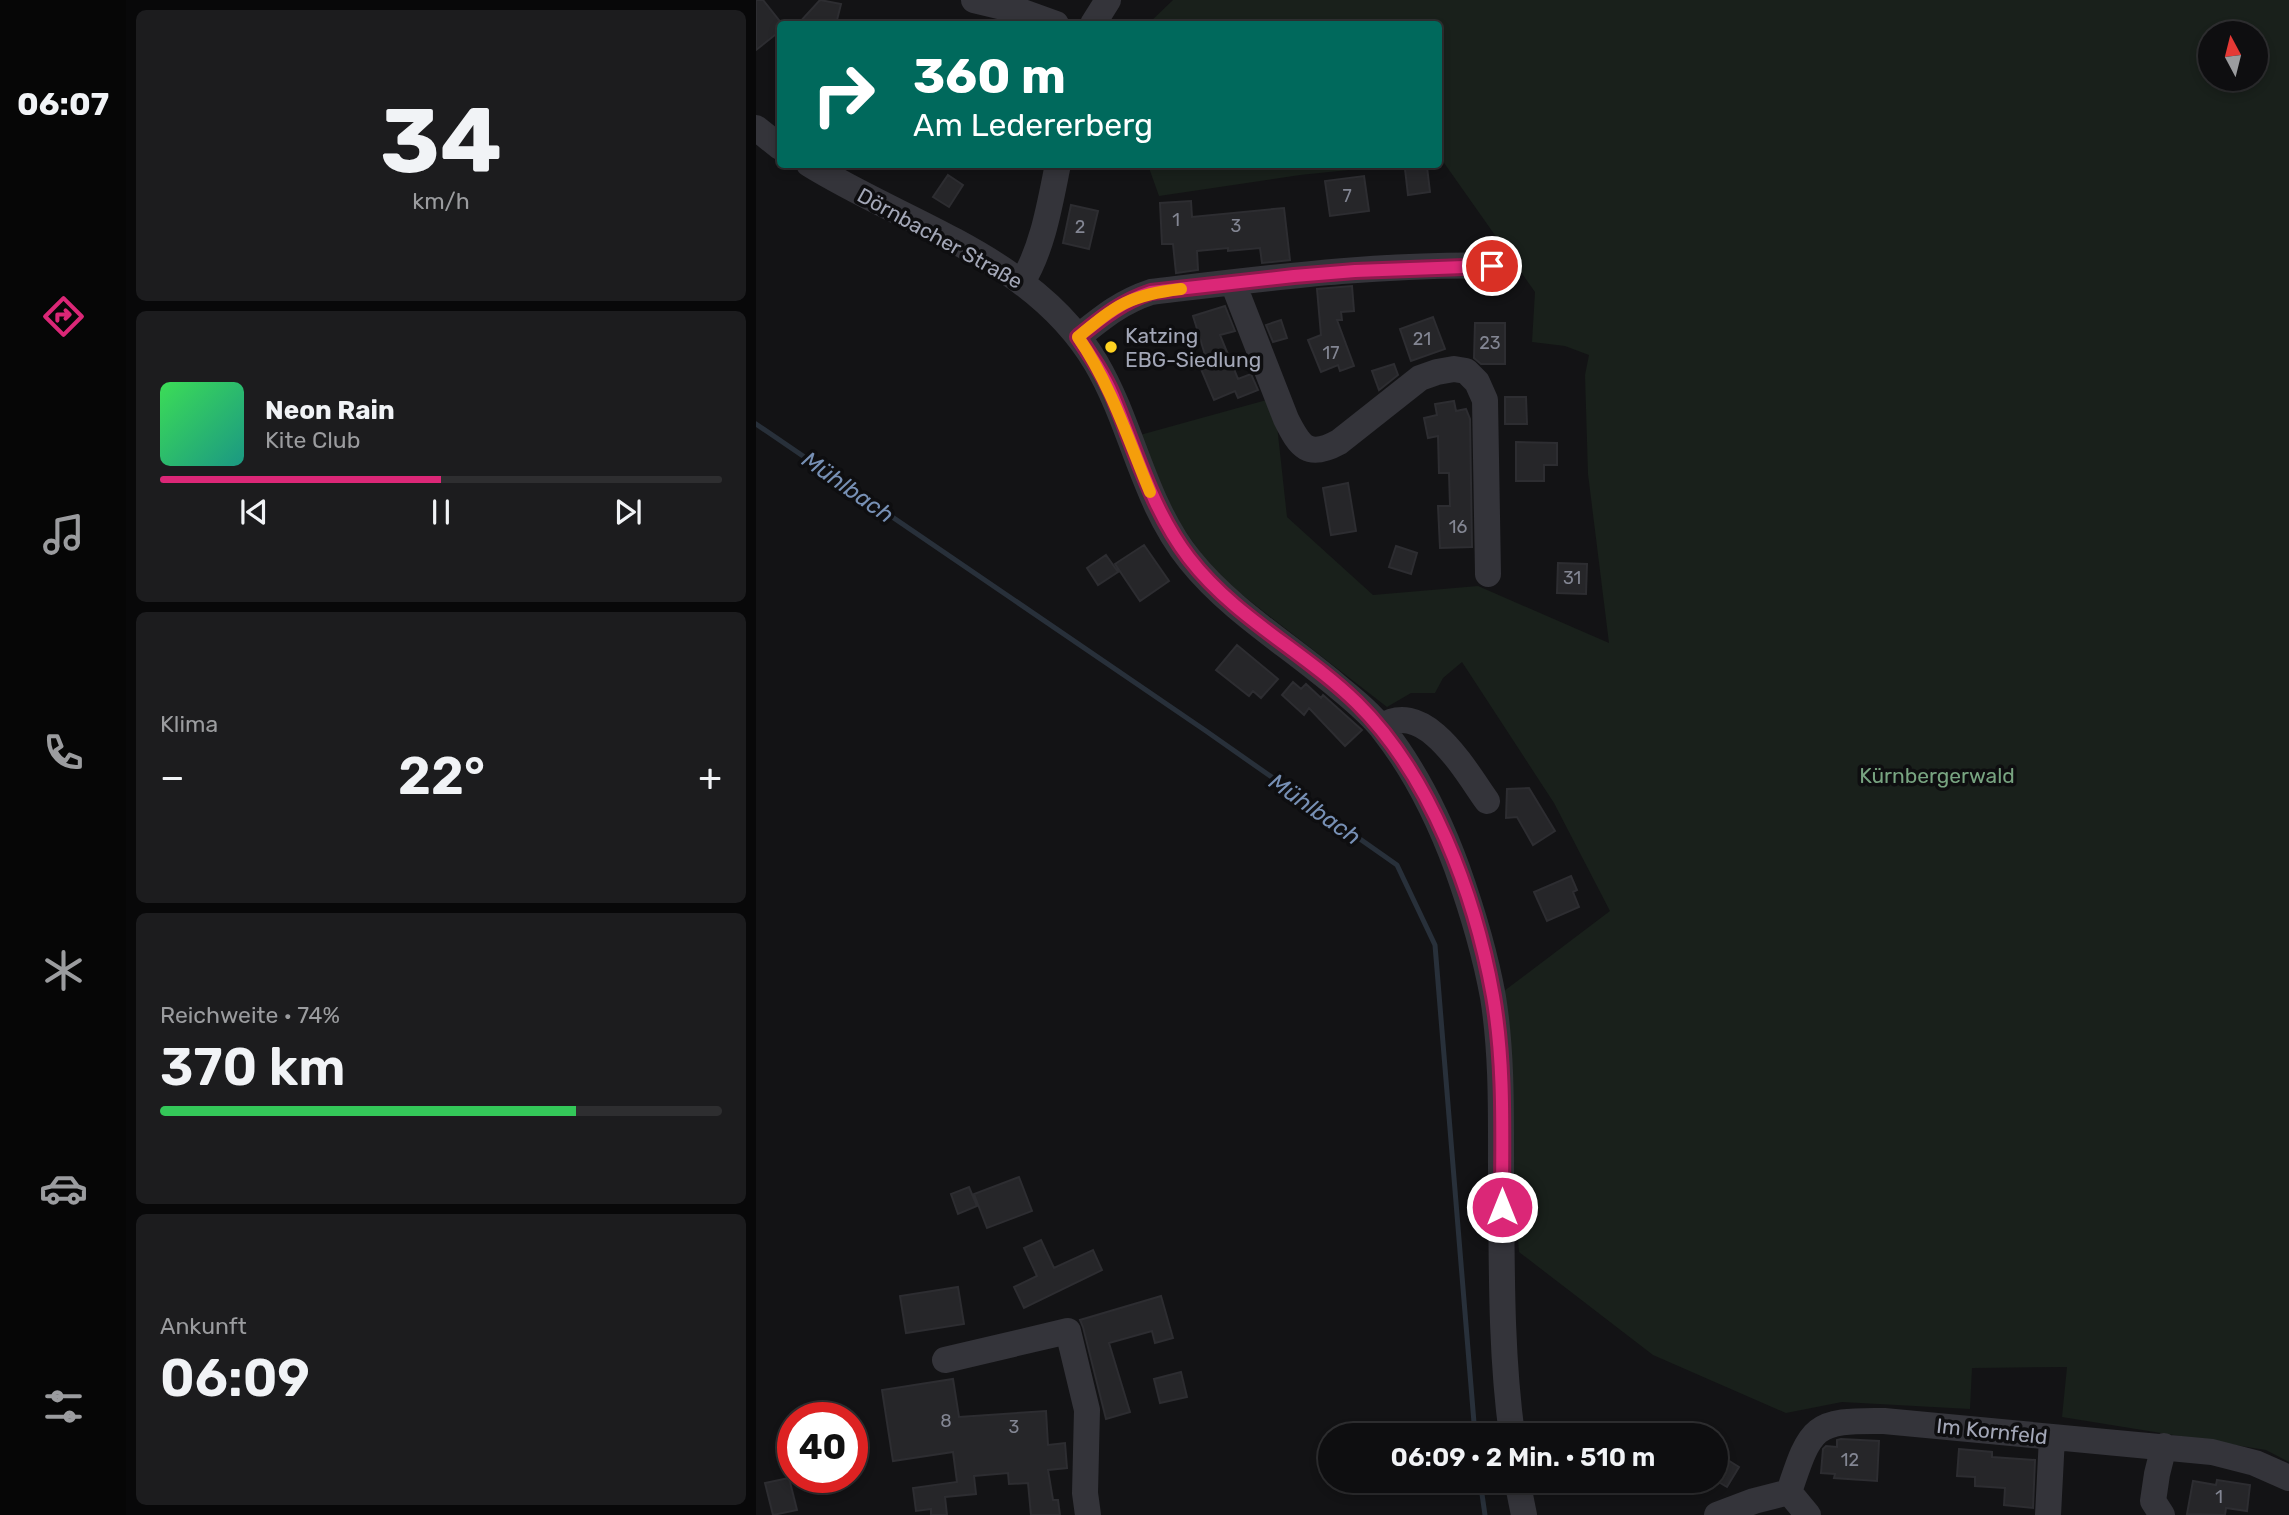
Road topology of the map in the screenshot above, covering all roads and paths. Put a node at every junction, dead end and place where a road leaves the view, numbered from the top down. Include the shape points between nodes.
1 (974, 0) edge
2 (1108, 0) edge
3 (1048, 21) edge
4 (1095, 21) edge
5 (756, 128) edge
6 (777, 144) edge
7 (816, 168) edge
8 (1057, 168) edge
9 (1507, 267) dead end
10 (1022, 282) junction
11 (1233, 283) junction
12 (1078, 337) junction
13 (1488, 574) dead end
14 (1381, 727) junction
15 (1487, 801) dead end
16 (945, 1360) dead end
17 (1510, 1423) edge
18 (2052, 1437) junction
19 (2164, 1446) junction
20 (2289, 1478) edge
21 (1790, 1492) junction
22 (1520, 1493) edge
23 (1087, 1515) edge
24 (1524, 1515) edge
25 (1717, 1515) edge
26 (1808, 1515) edge
27 (2048, 1515) edge
28 (2162, 1515) edge

1 - 3 street
2 - 4 street
5 - 6 street
7 - 10 street, Dörnbacher Straße
8 - 10 street via 1044,223
9 - 11 street via 1355,271
10 - 12 street, Dörnbacher Straße
11 - 12 street via 1151,292 1130,299
11 - 13 street via 1286,419 1304,447 1315,451 1339,442 1420,378 1454,369 1466,371 1477,382 1485,400
12 - 14 street, Dörnbacher Straße via 1112,394 1144,478 1189,559 1246,615 1328,678
14 - 15 street via 1399,719 1424,726 1443,742
14 - 17 street, Dörnbacher Straße via 1409,766 1450,850 1493,996 1500,1061 1502,1258
16 - 23 street via 1068,1331 1087,1410
18 - 19 street, Im Kornfeld
18 - 21 street, Im Kornfeld via 1884,1421 1831,1423 1807,1443
18 - 27 street
19 - 20 street, Im Kornfeld via 2255,1463
19 - 28 street via 2152,1501
21 - 25 street
21 - 26 street
22 - 24 street

